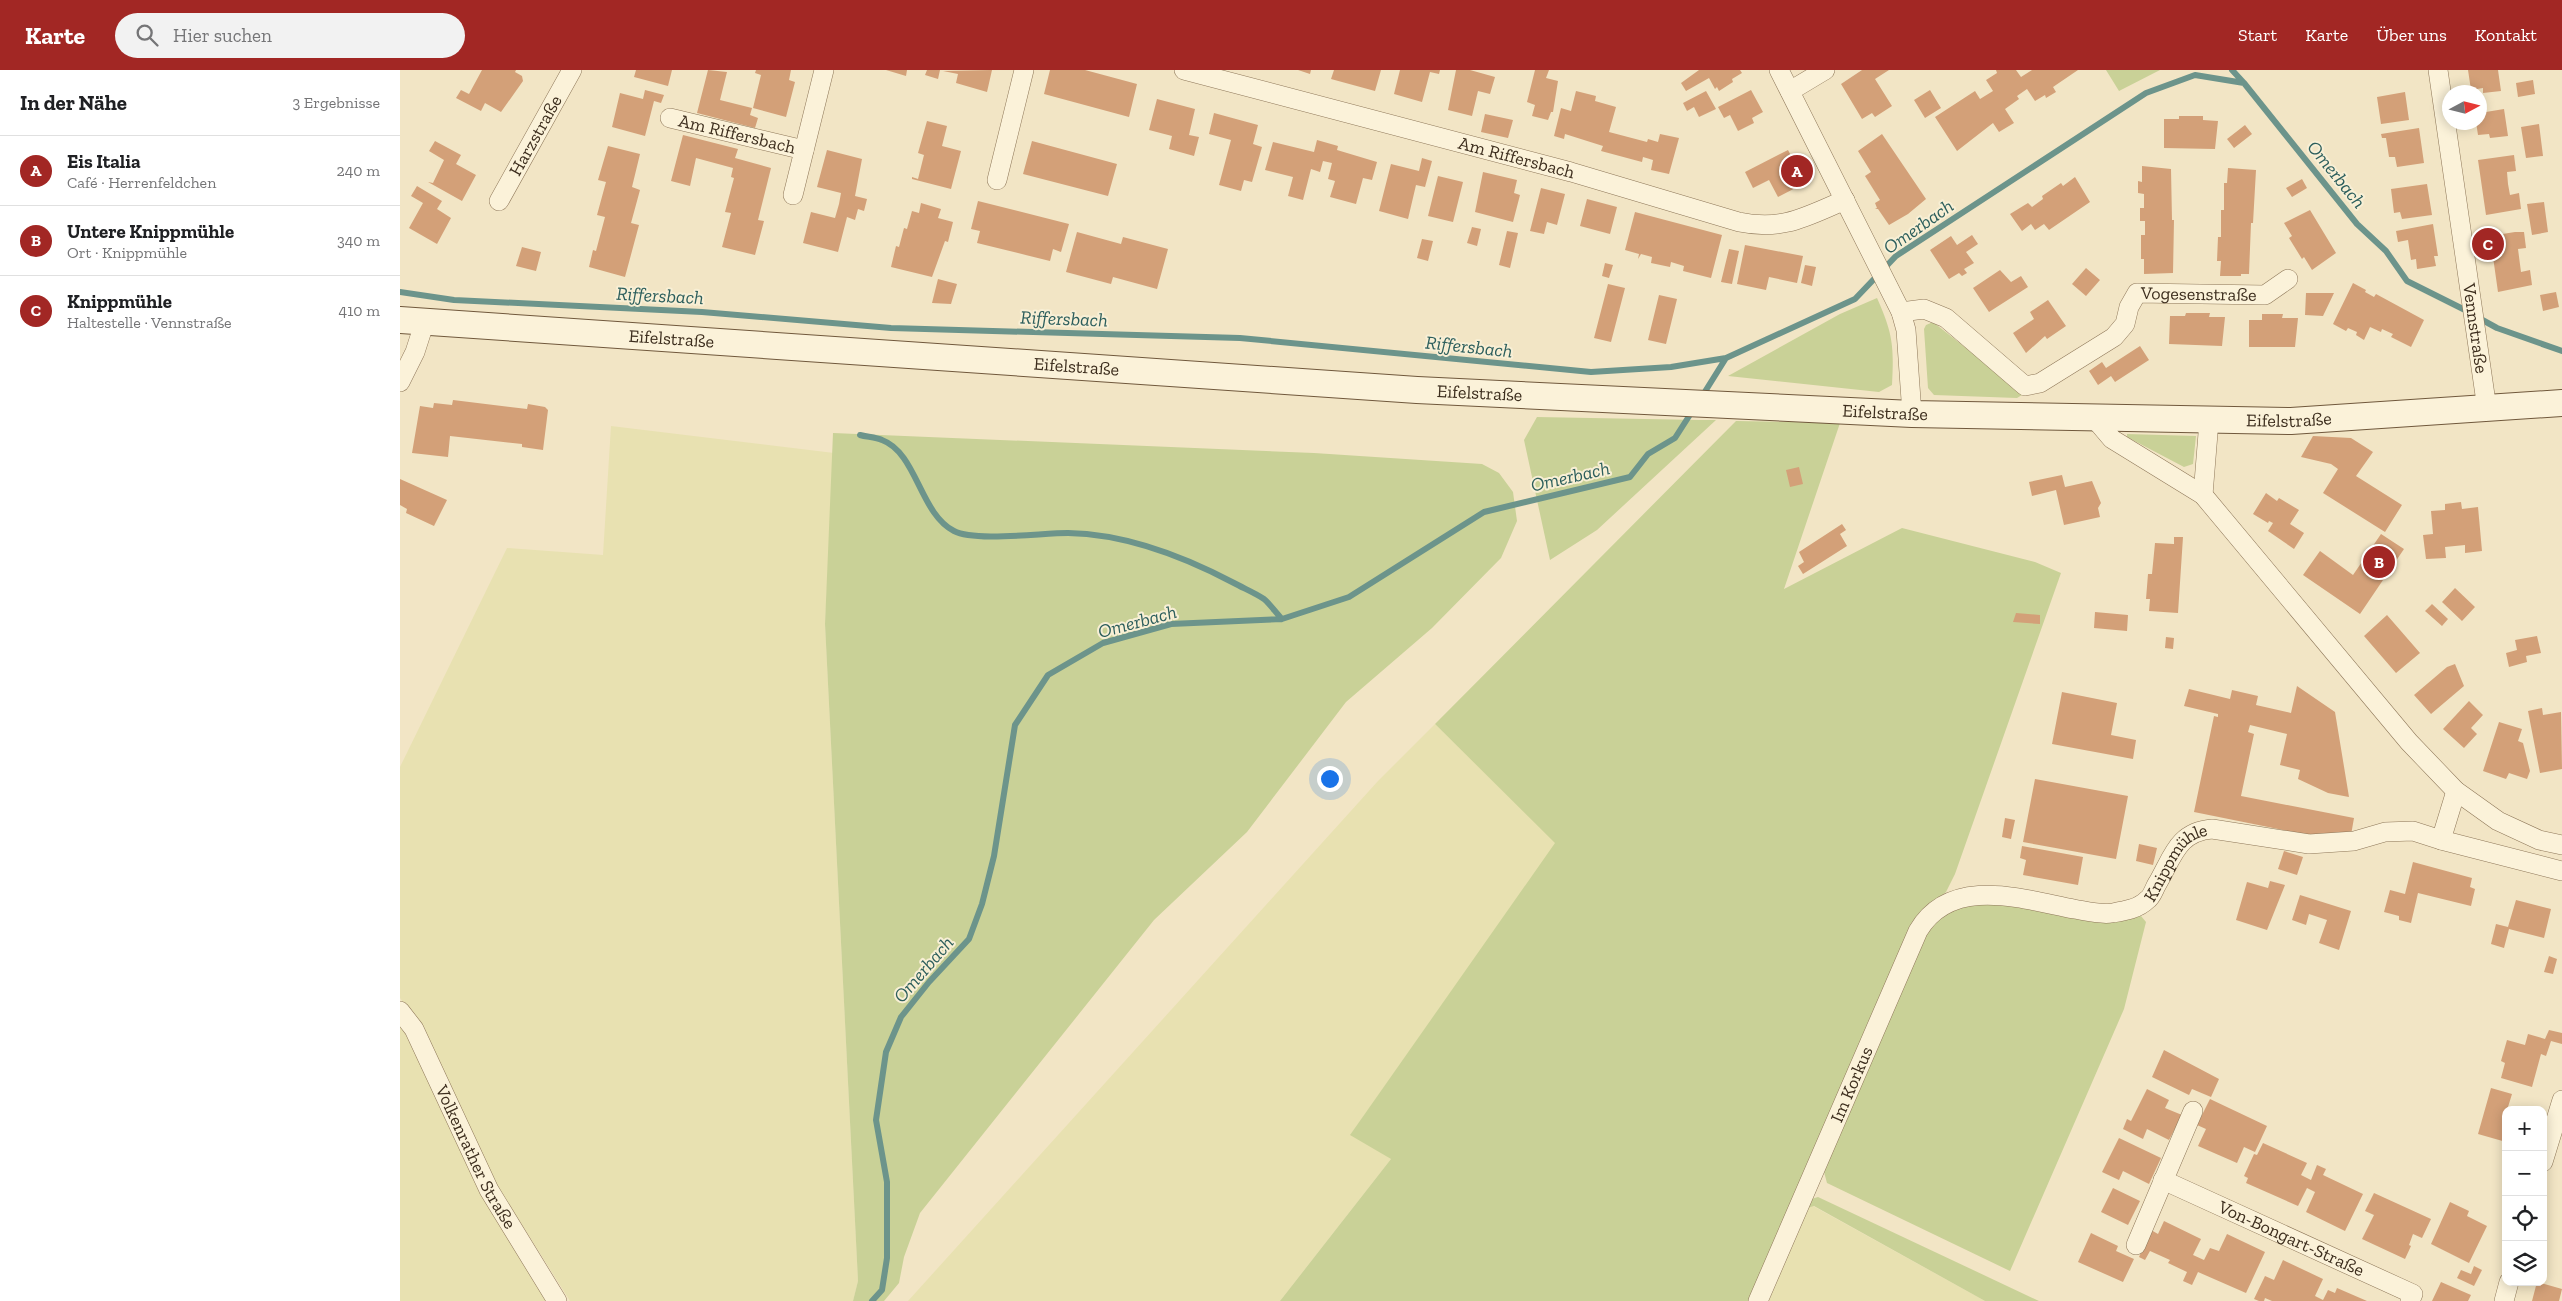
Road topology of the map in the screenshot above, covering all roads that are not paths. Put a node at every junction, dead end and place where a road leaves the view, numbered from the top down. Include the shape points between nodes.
1 (572, 70) edge
2 (824, 70) edge
3 (1024, 70) edge
4 (1184, 70) edge
5 (1779, 70) edge
6 (1825, 70) edge
7 (2438, 70) edge
8 (1790, 91) junction
9 (670, 118) dead end
10 (804, 150) junction
11 (997, 180) dead end
12 (793, 195) dead end
13 (1845, 200) junction
14 (499, 201) dead end
15 (2288, 279) dead end
16 (1901, 312) junction
17 (412, 322) edge
18 (400, 382) edge
19 (2562, 403) edge
20 (2488, 409) junction
21 (1912, 414) junction
22 (2095, 419) junction
23 (2208, 422) junction
24 (2203, 495) junction
25 (2456, 791) junction
26 (2441, 840) junction
27 (2562, 845) edge
28 (2562, 871) edge
29 (1974, 896) joint
30 (400, 1011) edge
31 (2562, 1100) edge
32 (2193, 1110) dead end
33 (2546, 1151) edge
34 (2163, 1180) junction
35 (2136, 1245) dead end
36 (2508, 1286) edge
37 (557, 1301) edge
38 (1758, 1301) edge
39 (2410, 1301) edge
40 (2504, 1301) edge

1 - 14 street, Harzstraße
2 - 10 street, Am Riffersbach
3 - 11 street
4 - 13 street, Am Riffersbach via 1571,172 1745,224 1780,226
5 - 8 street
6 - 8 street
7 - 20 street, Vennstraße
8 - 13 street
9 - 10 street, Am Riffersbach
10 - 12 street, Am Riffersbach
13 - 16 street
15 - 16 street, Vogesenstraße via 2266,295 2137,293 2129,307 2126,324 2114,337 2040,383 2026,386 1946,318 1924,309
16 - 21 street via 1906,330
17 - 18 street via 415,352
17 - 21 main road, Eifelstraße via 1387,388
19 - 20 main road, Eifelstraße
20 - 23 main road, Eifelstraße via 2291,421
21 - 22 main road, Eifelstraße
22 - 23 main road, Eifelstraße
22 - 24 street via 2112,439
23 - 24 street
24 - 25 street via 2409,742
25 - 26 street
25 - 27 street via 2498,821 2539,840
26 - 28 street, Knippmühle
26 - 29 street, Knippmühle via 2404,831 2384,832 2354,841 2309,844 2212,829 2200,830 2186,836 2149,900 2135,908 2111,913 2092,912 2008,897
29 - 38 street, Im Korkus via 1943,904 1926,918 1918,931
30 - 37 street, Volkenrather Straße via 414,1029 489,1190
31 - 33 street
32 - 34 street
34 - 35 street
34 - 39 street, Von-Bongart-Straße via 2413,1294
36 - 40 street

